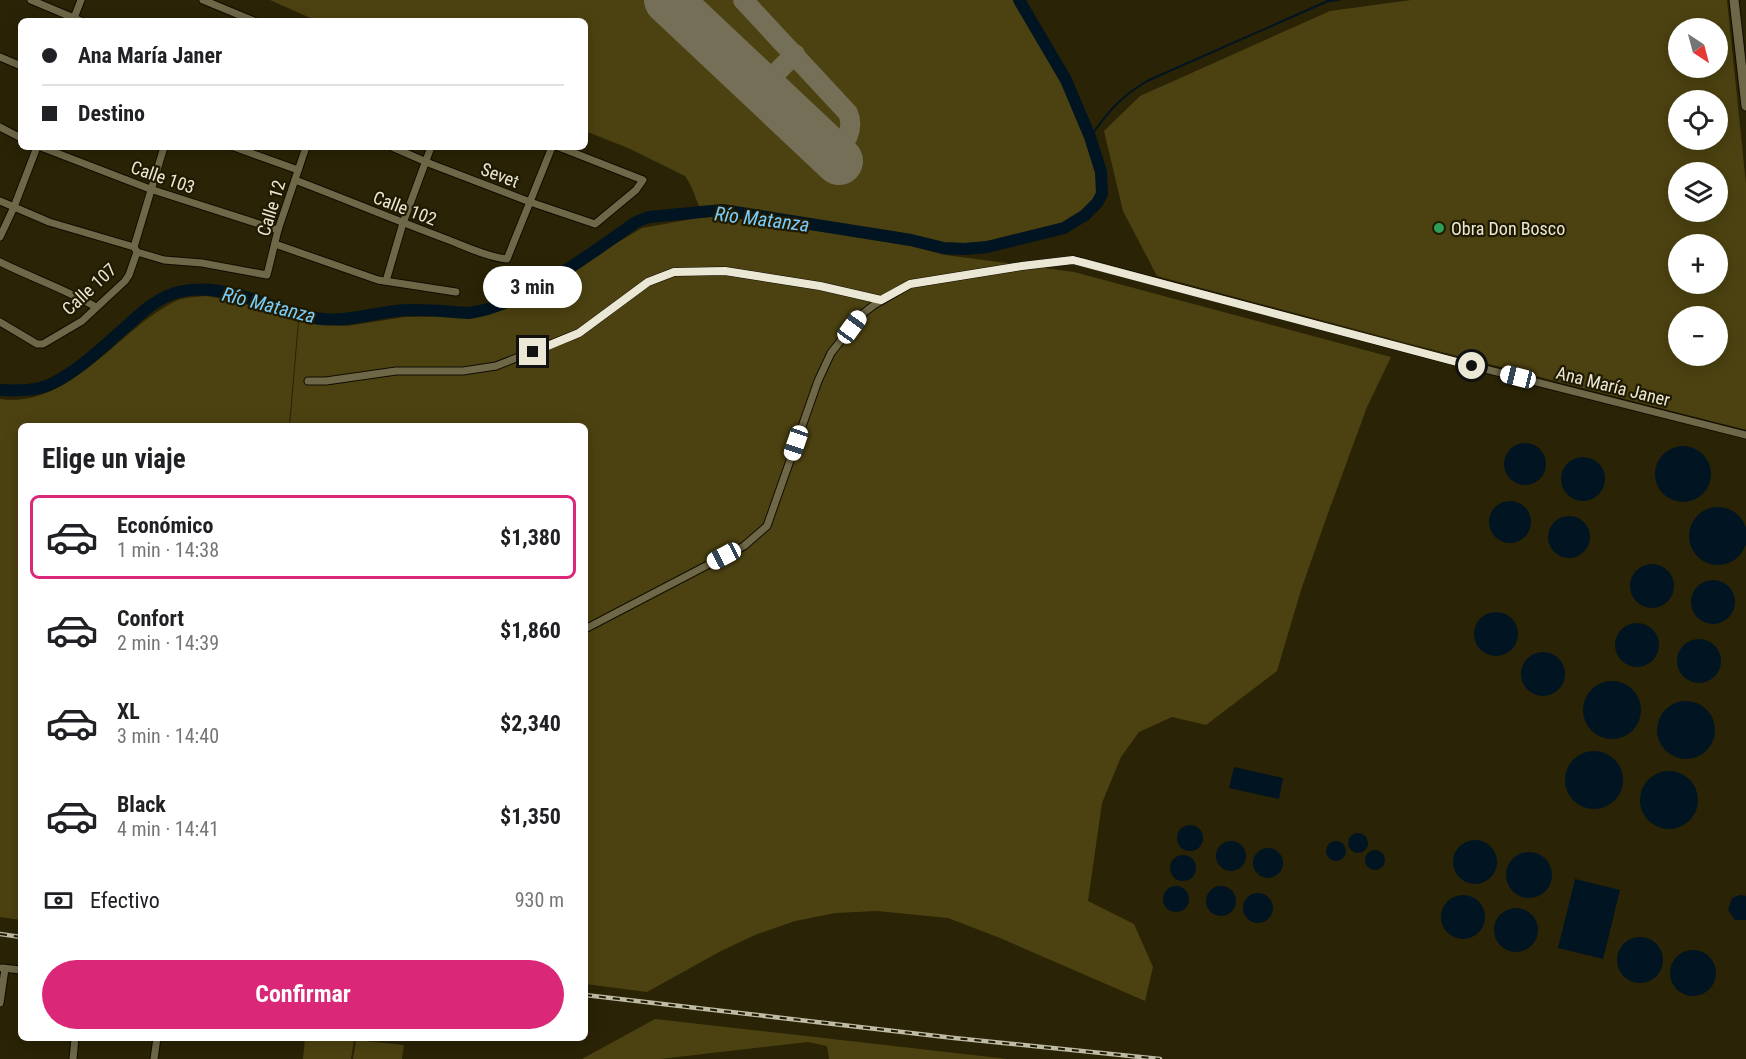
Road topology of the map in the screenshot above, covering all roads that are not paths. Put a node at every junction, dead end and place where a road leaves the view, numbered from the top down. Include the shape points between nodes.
1 (31, 0) edge
2 (81, 0) edge
3 (203, 0) edge
4 (1734, 0) edge
5 (234, 17) edge
6 (76, 18) edge
7 (78, 18) edge
8 (1, 59) edge
9 (18, 65) edge
10 (1746, 106) edge
11 (0, 127) edge
12 (18, 136) edge
13 (38, 150) edge
14 (47, 150) edge
15 (163, 150) edge
16 (242, 150) edge
17 (305, 150) edge
18 (399, 150) edge
19 (430, 150) edge
20 (551, 150) edge
21 (567, 150) edge
22 (426, 161) junction
23 (298, 170) junction
24 (295, 180) junction
25 (150, 189) junction
26 (0, 201) edge
27 (530, 202) junction
28 (14, 207) junction
29 (403, 223) junction
30 (278, 230) junction
31 (0, 237) edge
32 (275, 244) junction
33 (136, 250) junction
34 (0, 262) edge
35 (386, 281) junction
36 (456, 292) dead end
37 (881, 300) junction
38 (96, 307) junction
39 (0, 322) edge
40 (308, 381) dead end
41 (1746, 435) edge
42 (588, 627) edge
43 (2, 968) edge
44 (18, 970) edge
45 (0, 1003) edge
46 (75, 1041) edge
47 (157, 1041) edge
48 (73, 1059) edge
49 (154, 1059) edge

1 - 6 street
2 - 7 street
3 - 5 street
4 - 10 street
8 - 9 street
11 - 12 street
13 - 28 street
14 - 25 street, Calle 103
15 - 25 street, Calle 107
16 - 23 street
17 - 23 street, Calle 12
18 - 22 street, Sevet
19 - 22 street
20 - 27 street
21 - 27 street, Sevet via 644,180 592,224
22 - 27 street, Sevet
22 - 29 street
23 - 24 street, Calle 12
24 - 29 street, Calle 102
24 - 30 street, Calle 12
25 - 30 street, Calle 103
25 - 33 street, Calle 107
26 - 28 street
27 - 29 street, Calle 102 via 507,259
28 - 31 street
28 - 33 street
29 - 35 street
30 - 32 street, Calle 12
32 - 33 street, Calle 12 via 269,272 264,275 164,260
32 - 35 street
33 - 38 street, Calle 107 via 125,281
34 - 38 street
35 - 36 street
37 - 40 street via 725,271 674,272 648,282 579,333 496,366
37 - 41 street, Ana María Janer via 910,284 1073,260
37 - 42 street, Ana María Janer via 861,315 831,353 766,526 744,546
38 - 39 street, Calle 107 via 82,321 40,345
43 - 44 street
43 - 45 street
46 - 48 street
47 - 49 street

